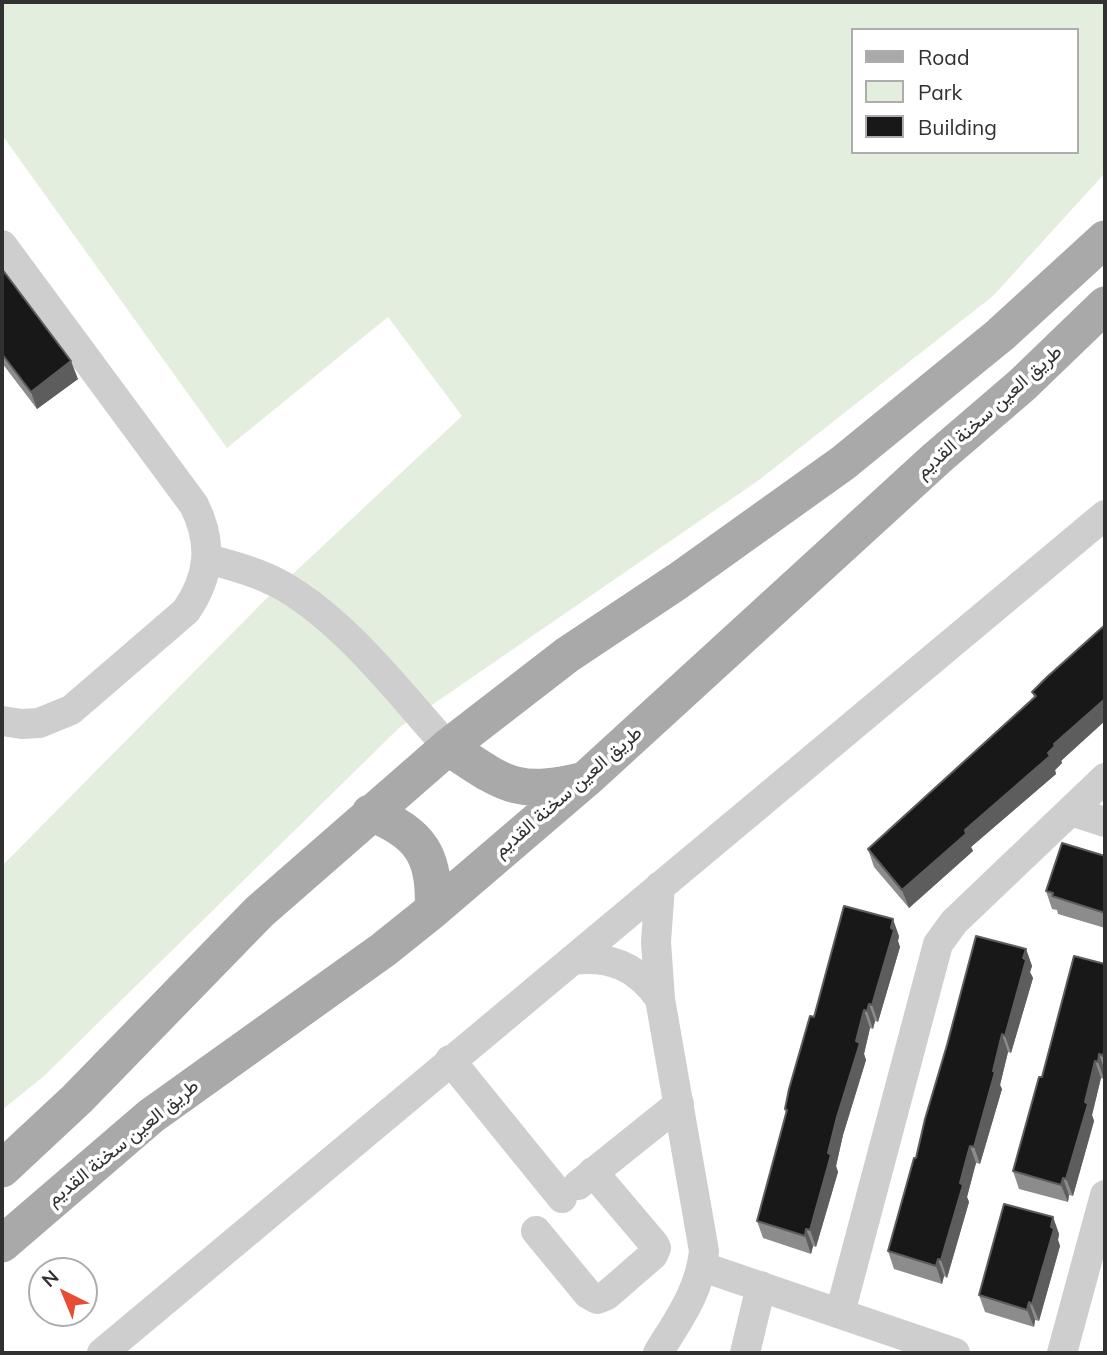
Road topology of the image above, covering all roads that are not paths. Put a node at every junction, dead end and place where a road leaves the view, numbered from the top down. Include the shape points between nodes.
1 (1105, 239) edge
2 (2, 245) edge
3 (1105, 305) edge
4 (1105, 515) edge
5 (208, 559) junction
6 (2, 721) edge
7 (448, 747) junction
8 (1105, 778) edge
9 (586, 779) junction
10 (1071, 811) junction
11 (370, 813) junction
12 (1105, 822) edge
13 (660, 886) junction
14 (433, 910) junction
15 (572, 960) junction
16 (660, 999) junction
17 (450, 1060) junction
18 (679, 1104) junction
19 (2, 1169) edge
20 (593, 1172) junction
21 (1105, 1194) edge
22 (536, 1231) dead end
23 (2, 1244) edge
24 (703, 1267) junction
25 (761, 1286) junction
26 (840, 1313) junction
27 (102, 1353) edge
28 (658, 1353) edge
29 (745, 1353) edge
30 (955, 1353) edge
31 (1062, 1353) edge

1 - 7 main road via 1000,335 842,463 567,655
2 - 5 street via 194,505 205,531
3 - 9 main road, طريق العين سخنة القديم via 1023,385
4 - 13 street
5 - 6 street via 197,596 186,611 71,710 39,723
5 - 7 street via 249,570 311,606 365,655
7 - 9 main road via 501,781 526,788 552,788
7 - 11 main road
8 - 10 street
9 - 14 main road, طريق العين سخنة القديم
10 - 12 street
10 - 26 street via 954,922 938,944
11 - 14 main road via 394,822 414,838 428,859 434,884
11 - 19 main road via 259,912 77,1099
13 - 15 street
13 - 16 street via 656,942
14 - 23 main road, طريق العين سخنة القديم via 152,1116
15 - 16 street via 601,958 629,968
15 - 17 street
16 - 18 street
17 - 20 street via 558,1202
17 - 27 street
18 - 20 street
18 - 24 street via 703,1236
20 - 22 street via 654,1244 653,1255 597,1299
21 - 31 street
24 - 25 street
24 - 28 street via 695,1290
25 - 26 street
25 - 29 street
26 - 30 street

